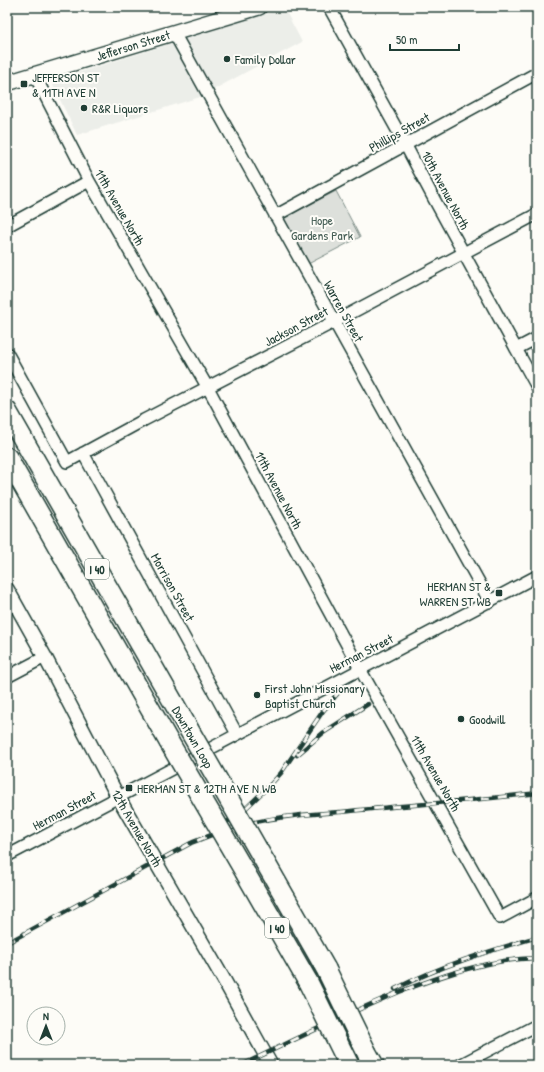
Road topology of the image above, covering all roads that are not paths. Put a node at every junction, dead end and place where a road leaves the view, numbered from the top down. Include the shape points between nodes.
1 (259, 7) edge
2 (329, 7) edge
3 (174, 33) junction
4 (537, 73) edge
5 (34, 74) junction
6 (7, 83) edge
7 (405, 144) junction
8 (89, 181) junction
9 (537, 214) edge
10 (275, 216) junction
11 (7, 226) edge
12 (464, 253) junction
13 (334, 322) junction
14 (537, 338) edge
15 (516, 349) junction
16 (7, 353) edge
17 (537, 387) edge
18 (208, 388) junction
19 (7, 411) edge
20 (84, 453) junction
21 (7, 457) edge
22 (537, 576) edge
23 (7, 589) edge
24 (490, 602) junction
25 (45, 657) junction
26 (360, 669) junction
27 (7, 677) edge
28 (237, 734) junction
29 (118, 797) junction
30 (7, 856) edge
31 (537, 898) edge
32 (537, 1025) edge
33 (371, 1061) edge
34 (271, 1065) edge
35 (349, 1065) edge
36 (460, 1065) edge

1 - 3 main road, Jefferson Street
2 - 7 street, 10th Avenue North
3 - 5 main road, Jefferson Street
3 - 10 street, Warren Street
4 - 7 street, Phillips Street
5 - 6 main road, Jefferson Street
5 - 8 street, 11th Avenue North
7 - 10 street, Phillips Street
7 - 12 street, 10th Avenue North
8 - 11 street
8 - 18 street, 11th Avenue North
9 - 12 street, Jackson Street
10 - 13 street, Warren Street
12 - 13 street, Jackson Street
12 - 15 street, 10th Avenue North
13 - 18 street, Jackson Street
13 - 24 street, Warren Street
14 - 15 street
15 - 17 street, 10th Avenue North
16 - 20 street, Jackson Street via 67,462
18 - 20 street, Jackson Street
18 - 26 street, 11th Avenue North
19 - 33 highway, Downtown Loop / I 40, bridge via 326,969
20 - 28 street, Morrison Street
21 - 35 highway, Downtown Loop / I 40, bridge via 308,982
22 - 24 street, Herman Street
23 - 25 street, 12th Avenue North
24 - 26 street, Herman Street
25 - 27 street
25 - 29 street, 12th Avenue North
26 - 28 street, Herman Street
26 - 31 street, 11th Avenue North via 500,918
28 - 29 street, Herman Street
29 - 30 street, Herman Street
29 - 34 street, 12th Avenue North
32 - 36 street

